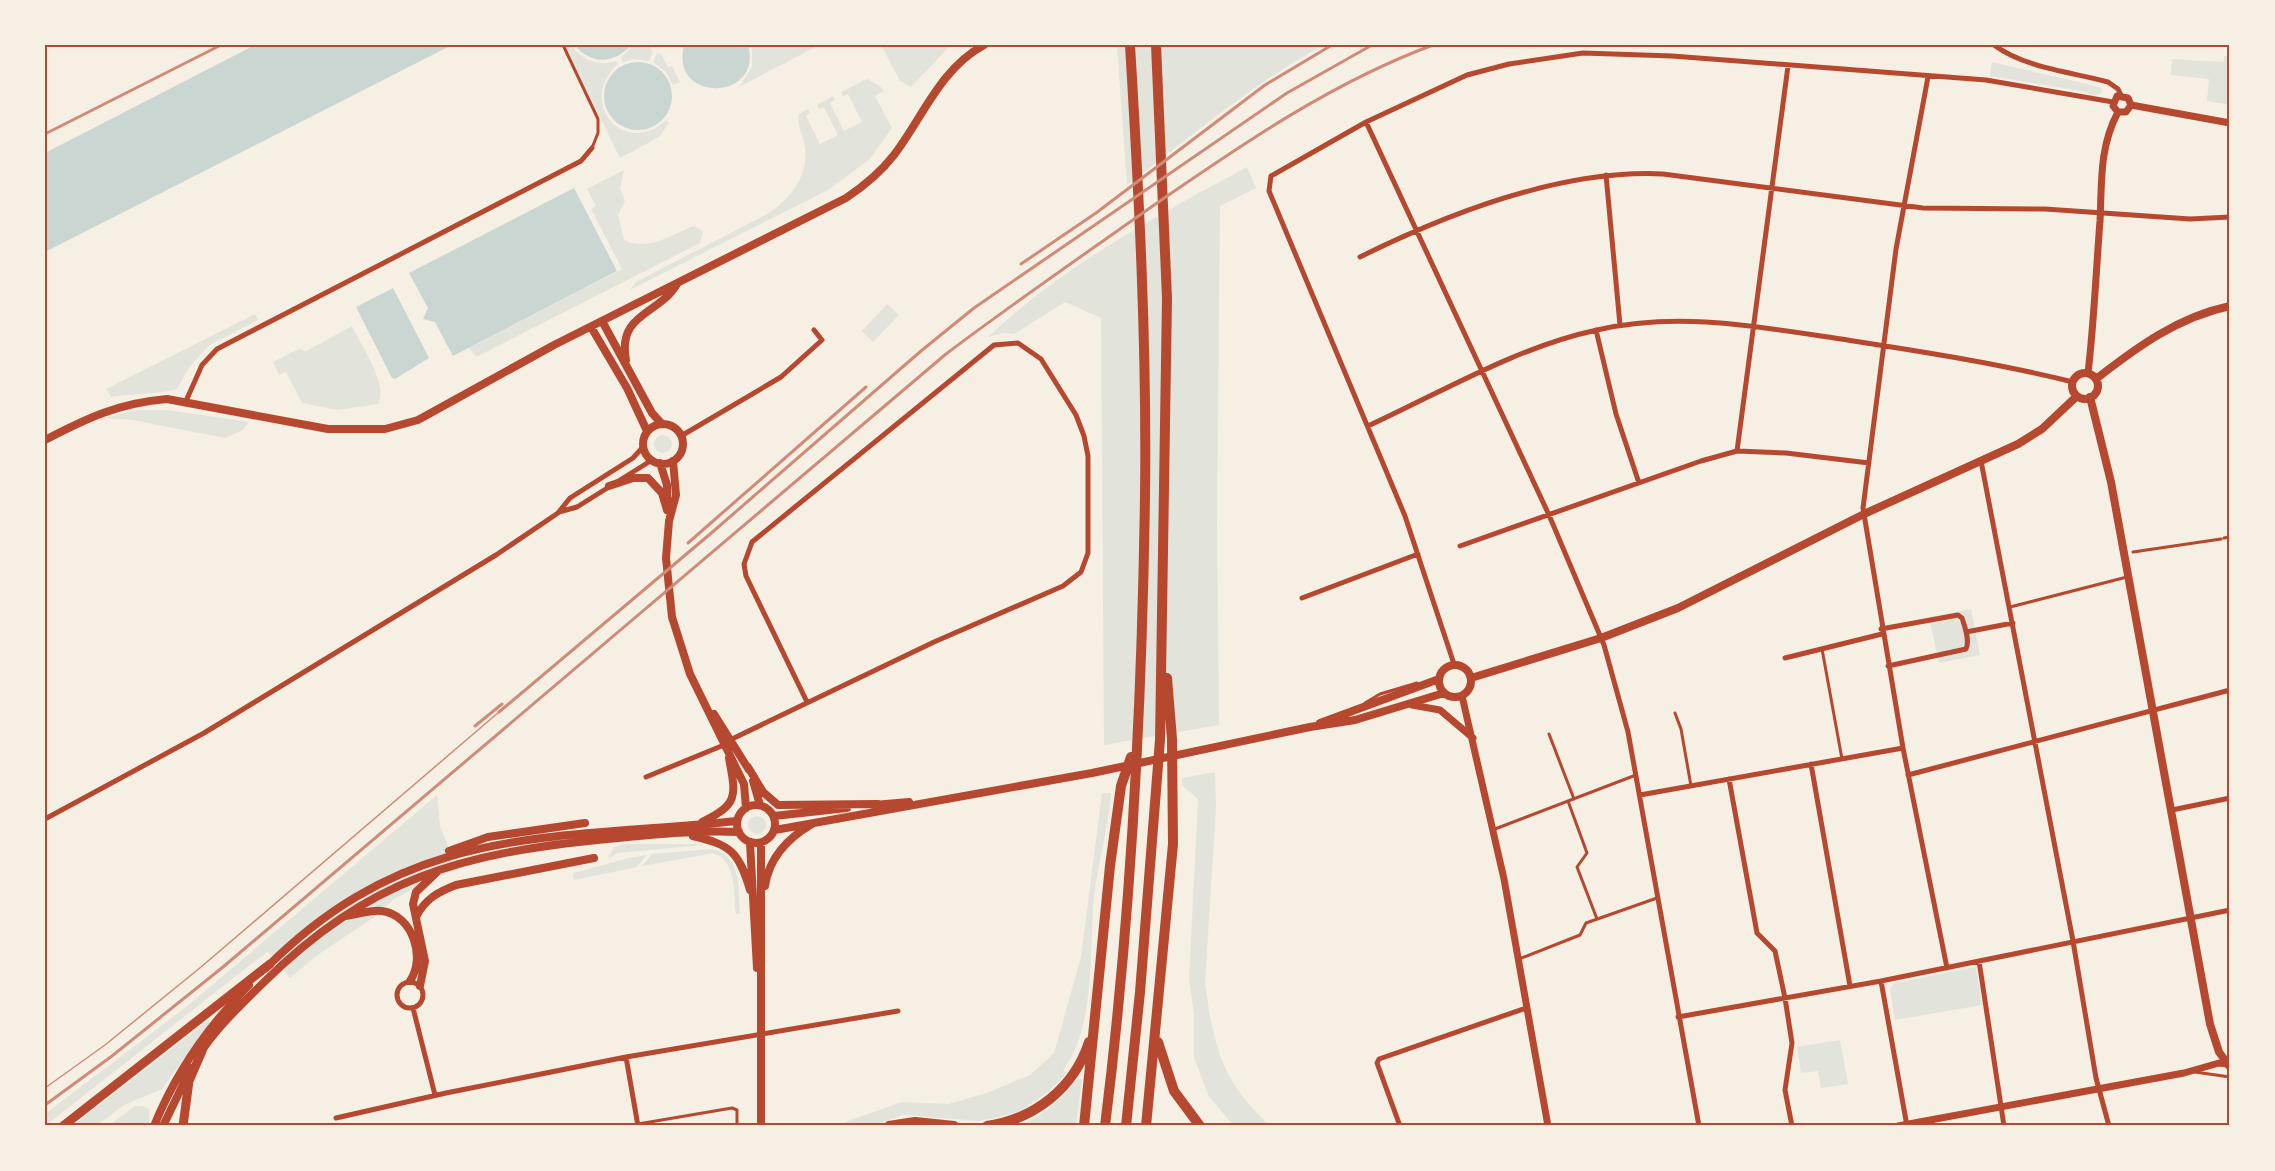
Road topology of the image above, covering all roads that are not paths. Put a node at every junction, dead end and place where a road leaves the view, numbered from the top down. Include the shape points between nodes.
1 (563, 45) edge
2 (984, 45) edge
3 (1130, 45) edge
4 (1156, 45) edge
5 (1994, 45) edge
6 (1788, 66) junction
7 (1928, 78) junction
8 (2121, 95) junction
9 (2113, 102) junction
10 (2131, 105) junction
11 (2118, 112) junction
12 (1366, 122) junction
13 (2230, 123) edge
14 (592, 148) joint
15 (1606, 175) junction
16 (1771, 187) junction
17 (1905, 206) junction
18 (2100, 214) junction
19 (2230, 217) edge
20 (1417, 229) junction
21 (1360, 257) dead end
22 (678, 283) junction
23 (2230, 306) edge
24 (602, 321) junction
25 (1620, 325) junction
26 (591, 327) junction
27 (1754, 327) junction
28 (814, 330) dead end
29 (1596, 330) junction
30 (1882, 346) junction
31 (627, 366) junction
32 (1482, 372) junction
33 (2088, 373) junction
34 (2096, 379) junction
35 (2073, 382) junction
36 (2077, 396) junction
37 (2090, 397) junction
38 (186, 401) junction
39 (662, 424) junction
40 (1368, 426) junction
41 (648, 431) junction
42 (681, 436) junction
43 (45, 440) edge
44 (643, 447) junction
45 (1737, 451) junction
46 (673, 461) junction
47 (1981, 461) junction
48 (656, 462) junction
49 (1869, 463) junction
50 (1639, 483) junction
51 (609, 486) junction
52 (667, 510) junction
53 (558, 513) junction
54 (1864, 514) junction
55 (1549, 515) junction
56 (669, 521) junction
57 (2230, 537) edge
58 (1460, 546) dead end
59 (2133, 552) dead end
60 (1418, 554) junction
61 (2128, 576) junction
62 (1302, 598) dead end
63 (2010, 607) junction
64 (1162, 623) junction
65 (2013, 623) junction
66 (1882, 632) junction
67 (1966, 632) junction
68 (1601, 638) junction
69 (1822, 649) junction
70 (1785, 658) dead end
71 (1454, 664) junction
72 (1888, 666) junction
73 (1471, 678) junction
74 (1439, 679) junction
75 (2230, 690) edge
76 (1444, 693) junction
77 (701, 695) junction
78 (1462, 696) junction
79 (807, 702) junction
80 (1403, 706) junction
81 (2154, 711) junction
82 (1675, 713) dead end
83 (1310, 727) junction
84 (1550, 734) dead end
85 (1473, 738) junction
86 (732, 740) junction
87 (1136, 743) junction
88 (2035, 743) junction
89 (726, 748) junction
90 (1902, 748) junction
91 (1842, 759) junction
92 (1811, 764) junction
93 (748, 767) junction
94 (1636, 776) junction
95 (1908, 776) junction
96 (646, 777) dead end
97 (1729, 779) junction
98 (1691, 786) junction
99 (1640, 795) junction
100 (1574, 798) junction
101 (2230, 798) edge
102 (1568, 801) junction
103 (915, 803) junction
104 (878, 804) junction
105 (760, 805) junction
106 (746, 808) junction
107 (2172, 810) junction
108 (774, 816) junction
109 (45, 819) edge
110 (737, 821) junction
111 (817, 821) junction
112 (585, 823) dead end
113 (699, 824) junction
114 (775, 830) junction
115 (1493, 830) junction
116 (739, 832) junction
117 (685, 834) junction
118 (750, 843) junction
119 (761, 843) junction
120 (594, 858) dead end
121 (441, 868) junction
122 (412, 869) junction
123 (1657, 898) junction
124 (753, 903) junction
125 (2230, 910) edge
126 (763, 912) junction
127 (344, 916) junction
128 (416, 917) junction
129 (2191, 918) junction
130 (1597, 919) junction
131 (2073, 941) junction
132 (1519, 959) junction
133 (1979, 961) junction
134 (270, 964) junction
135 (1947, 968) junction
136 (410, 981) junction
137 (1881, 981) junction
138 (420, 986) junction
139 (1850, 986) junction
140 (1785, 998) junction
141 (413, 1008) junction
142 (1526, 1008) junction
143 (898, 1011) dead end
144 (761, 1012) junction
145 (1678, 1017) junction
146 (1095, 1019) junction
147 (761, 1033) junction
148 (1156, 1036) junction
149 (202, 1051) junction
150 (626, 1057) junction
151 (2229, 1066) edge
152 (2184, 1073) junction
153 (2230, 1077) edge
154 (2099, 1089) junction
155 (435, 1095) junction
156 (2003, 1108) junction
157 (336, 1118) dead end
158 (638, 1125) edge
159 (63, 1126) edge
160 (154, 1126) edge
161 (163, 1126) edge
162 (183, 1126) edge
163 (737, 1126) edge
164 (761, 1126) edge
165 (889, 1126) edge
166 (954, 1126) edge
167 (987, 1126) edge
168 (1084, 1126) edge
169 (1105, 1126) edge
170 (1126, 1126) edge
171 (1146, 1126) edge
172 (1200, 1126) edge
173 (1400, 1126) edge
174 (1548, 1126) edge
175 (1699, 1126) edge
176 (1791, 1126) edge
177 (1904, 1126) edge
178 (2004, 1126) edge
179 (2109, 1126) edge

1 - 14 lane via 598,119
2 - 22 main road via 958,63 940,84 895,153 865,186
3 - 87 highway via 1145,496
4 - 64 highway via 1167,298
5 - 8 street via 2029,62 2108,82
6 - 7 street
6 - 12 street via 1672,56 1584,53 1550,57 1467,75
6 - 16 street
7 - 9 street via 1998,82
7 - 17 street
8 - 9 street
8 - 10 street
9 - 11 street
10 - 11 street via 2126,112
10 - 13 street
11 - 18 street via 2104,150
12 - 20 street
12 - 40 street via 1271,176 1269,191
14 - 38 street via 580,161 217,349 202,365
15 - 16 street via 1663,174
15 - 20 street via 1558,183
15 - 25 street
16 - 17 street
16 - 27 street
17 - 18 street
17 - 30 street
18 - 19 street
18 - 33 street
20 - 21 street
20 - 32 street
22 - 24 main road
22 - 31 main road via 669,298 642,313 629,327 625,340
23 - 34 main road via 2169,328
24 - 26 main road
24 - 31 main road
25 - 27 street via 1706,320
25 - 29 street
26 - 38 main road via 452,404 418,420 385,429 328,429
26 - 41 main road
27 - 30 street
27 - 45 street
28 - 42 street via 822,340 781,377
29 - 32 street via 1541,346
29 - 50 street via 1616,414
30 - 35 street
30 - 49 street
31 - 39 main road
32 - 40 street
32 - 55 street
33 - 34 main road
33 - 35 main road via 2077,376
34 - 37 main road via 2097,388
35 - 36 main road
36 - 37 main road
36 - 47 main road via 2042,429
37 - 61 main road via 2103,440
38 - 43 main road via 124,404
39 - 41 main road
39 - 42 main road via 671,426
40 - 60 street
41 - 44 main road
42 - 46 main road via 682,447
44 - 48 main road
44 - 53 street via 633,458 570,498
45 - 49 street
45 - 50 street
46 - 48 main road
46 - 56 main road via 676,495
47 - 54 main road
47 - 63 street
48 - 51 street
48 - 52 main road via 667,485
49 - 54 street
50 - 55 street
51 - 52 main road via 633,477 648,478 662,493
51 - 53 street via 577,507
52 - 56 main road
53 - 109 street via 273,693
54 - 66 street
54 - 68 main road via 1728,585
55 - 58 street
55 - 68 street
56 - 77 main road via 666,558 672,617
57 - 59 lane
60 - 62 street
60 - 71 street
61 - 63 lane
61 - 81 main road
63 - 65 street
64 - 148 highway via 1172,739 1173,844
64 - 170 highway via 1160,740
65 - 67 street
65 - 88 street
66 - 67 street via 1958,615
66 - 69 street
66 - 72 street
67 - 72 street via 1966,649
68 - 73 main road
68 - 94 street via 1616,682
69 - 70 street
69 - 91 lane
71 - 73 main road via 1465,668
71 - 74 main road via 1444,669
72 - 90 street
73 - 78 main road via 1470,689
74 - 76 main road
74 - 83 main road
75 - 81 street
76 - 78 main road
76 - 80 main road
77 - 86 main road
77 - 89 main road
78 - 85 street
79 - 79 street via 1063,586 1081,572 1088,553 1088,456 1084,436 1076,415 1032,350 1018,343 994,345 752,542 744,564 747,576
79 - 86 street
80 - 83 main road via 1338,724
80 - 85 street via 1416,704 1440,710
81 - 88 street
81 - 107 main road
82 - 98 lane
83 - 103 main road via 1092,773
84 - 100 lane
85 - 115 street
86 - 93 main road
87 - 146 highway via 1121,786
87 - 169 highway via 1120,988
88 - 95 street
88 - 131 street
89 - 96 street
89 - 106 main road via 744,784
89 - 113 main road via 732,802
90 - 91 street
90 - 95 street
91 - 92 street
92 - 97 street
92 - 139 street
93 - 104 main road via 763,792 778,805
93 - 105 main road
94 - 99 street
94 - 100 lane
95 - 135 street
97 - 98 street
97 - 140 street via 1757,933 1775,951
98 - 99 street
99 - 123 street
100 - 102 lane
101 - 107 street
102 - 115 lane
102 - 130 lane via 1587,853 1578,867
103 - 104 main road
103 - 111 main road
104 - 108 main road
105 - 106 main road
105 - 108 main road
106 - 110 main road
107 - 129 main road
108 - 114 main road
110 - 113 main road
110 - 116 main road
111 - 114 main road
111 - 126 main road via 791,838 773,860 765,883
112 - 122 main road via 488,837
113 - 122 main road via 522,839
114 - 119 main road
115 - 132 street
116 - 117 main road
116 - 118 main road
117 - 121 main road via 526,849
117 - 124 main road via 733,851 744,870
118 - 119 main road
118 - 124 main road
119 - 126 main road
120 - 128 main road via 456,885 436,893 422,905
121 - 127 main road via 372,898
121 - 128 main road via 416,892
122 - 134 main road via 342,904
123 - 130 lane
123 - 145 street
124 - 144 main road
125 - 129 street
126 - 144 main road
127 - 136 main road via 380,910 405,923 418,959
127 - 149 main road via 278,969 221,1026
128 - 138 main road via 425,961
129 - 131 street
129 - 151 main road via 2210,1024 2218,1052
130 - 132 lane via 1586,923 1580,935
131 - 133 street
131 - 154 street
132 - 142 street
133 - 135 street
133 - 156 street
134 - 159 highway
134 - 160 main road via 234,1000 192,1052
135 - 137 street
136 - 138 street
136 - 141 street via 401,984 396,997 401,1005
137 - 139 street
137 - 177 street
138 - 141 street via 422,1000
139 - 140 street
140 - 145 street
140 - 176 street via 1792,1042 1785,1090
141 - 155 street
142 - 173 street via 1379,1059 1377,1064
142 - 174 street
143 - 147 street
144 - 147 main road
145 - 175 street
146 - 167 highway via 1083,1060 1061,1089 1025,1115
146 - 168 highway
147 - 150 street
147 - 164 main road
148 - 171 highway
148 - 172 highway via 1174,1091
149 - 161 main road via 185,1077
149 - 162 highway via 189,1081
150 - 155 street
150 - 158 street
151 - 152 street via 2219,1063
152 - 153 lane
152 - 154 street
154 - 156 street
154 - 179 street
155 - 157 street
156 - 177 street
156 - 178 street
158 - 163 lane via 732,1108 737,1110
165 - 166 highway via 915,1122

